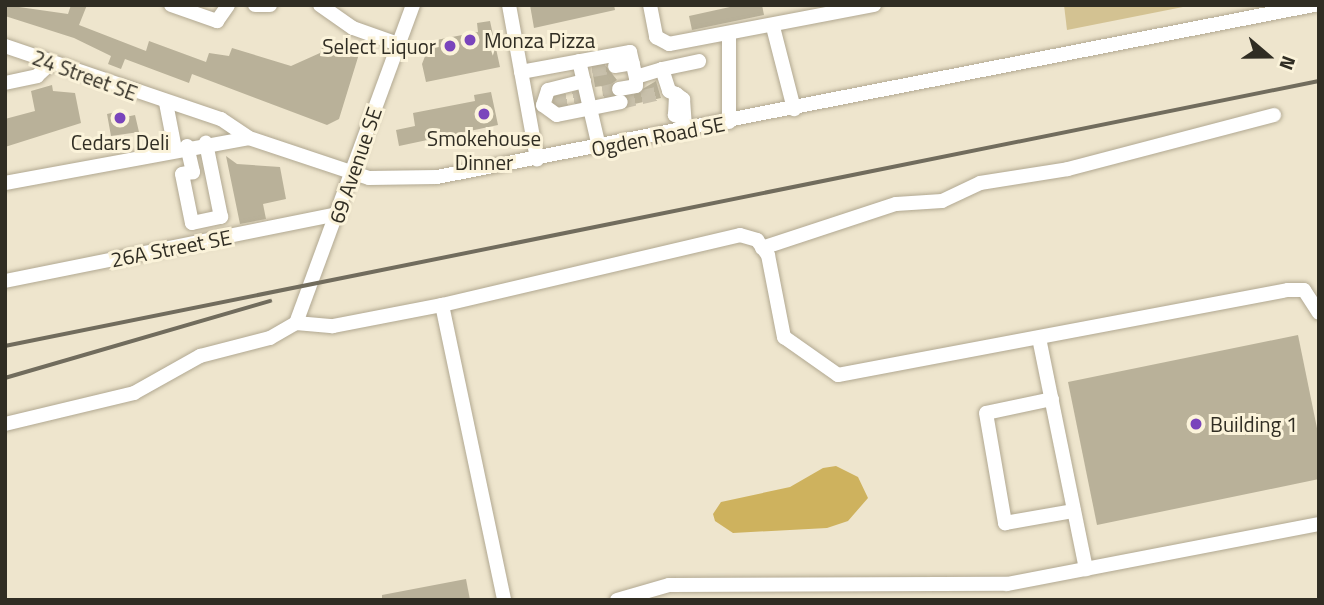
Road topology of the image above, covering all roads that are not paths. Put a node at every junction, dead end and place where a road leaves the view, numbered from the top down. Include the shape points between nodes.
1 (171, 5) edge
2 (228, 5) edge
3 (255, 5) edge
4 (270, 5) edge
5 (320, 5) edge
6 (413, 5) edge
7 (509, 5) edge
8 (650, 5) edge
9 (874, 5) edge
10 (1314, 5) edge
11 (773, 27) junction
12 (729, 37) junction
13 (398, 44) junction
14 (5, 46) edge
15 (699, 61) dead end
16 (51, 63) junction
17 (615, 66) tunnel mouth
18 (544, 68) junction
19 (662, 69) junction
20 (584, 71) junction
21 (522, 72) junction
22 (635, 75) junction
23 (5, 83) edge
24 (603, 93) tunnel mouth
25 (586, 101) junction
26 (543, 102) junction
27 (166, 103) junction
28 (794, 109) junction
29 (1274, 115) dead end
30 (729, 122) junction
31 (683, 125) junction
32 (250, 138) junction
33 (206, 143) junction
34 (181, 147) junction
35 (599, 147) junction
36 (537, 159) junction
37 (211, 168) junction
38 (192, 172) junction
39 (352, 172) junction
40 (5, 183) edge
41 (338, 214) junction
42 (762, 247) junction
43 (5, 281) edge
44 (442, 305) junction
45 (1319, 313) edge
46 (296, 323) junction
47 (1039, 338) junction
48 (1052, 399) junction
49 (5, 424) edge
50 (1074, 511) junction
51 (1319, 523) edge
52 (1086, 569) junction
53 (504, 600) edge
54 (617, 600) edge

1 - 2 street via 217,21
3 - 4 street
5 - 13 street via 353,28
6 - 13 street, 69 Avenue SE
7 - 21 street
8 - 12 street via 663,43
9 - 11 street
10 - 28 street, Ogden Road SE
11 - 12 street
11 - 28 street
12 - 30 street
13 - 39 street, 69 Avenue SE
14 - 16 street, 24 Street SE
15 - 19 street
16 - 23 street via 37,76
16 - 27 street, 24 Street SE
17 - 22 street
18 - 20 street
18 - 21 street
18 - 26 street
19 - 22 street
19 - 31 street via 668,93 683,99
20 - 22 street via 630,52
20 - 25 street
20 - 26 street
21 - 26 street
22 - 25 street via 620,96
24 - 25 street
25 - 26 street via 557,115
25 - 35 street
26 - 36 street
27 - 32 street, 24 Street SE via 221,119
27 - 34 street, 24 Street SE
28 - 30 street, Ogden Road SE
29 - 42 street via 1068,169 980,183 942,201 897,204
30 - 31 street, Ogden Road SE
31 - 35 street, Ogden Road SE
32 - 33 street, Ogden Road SE
32 - 39 street, Ogden Road SE
33 - 34 street, Ogden Road SE
33 - 37 street
34 - 38 street, 24 Street SE
34 - 40 street, Ogden Road SE
35 - 36 street, Ogden Road SE
36 - 39 street, Ogden Road SE via 420,179 385,180
37 - 38 street
37 - 38 street via 222,217 192,223 182,174
39 - 41 street, 69 Avenue SE
41 - 43 street, 26A Street SE
41 - 46 street, 69 Avenue SE
42 - 44 street via 740,235
42 - 47 street via 784,337 838,375
44 - 46 street via 333,326
44 - 53 street
45 - 47 street via 1304,290 1288,290
46 - 49 street via 270,338 200,356 134,393
47 - 48 street
48 - 50 street
48 - 50 street via 986,413 1005,523
50 - 52 street
51 - 52 street
52 - 54 street via 992,585 669,585

